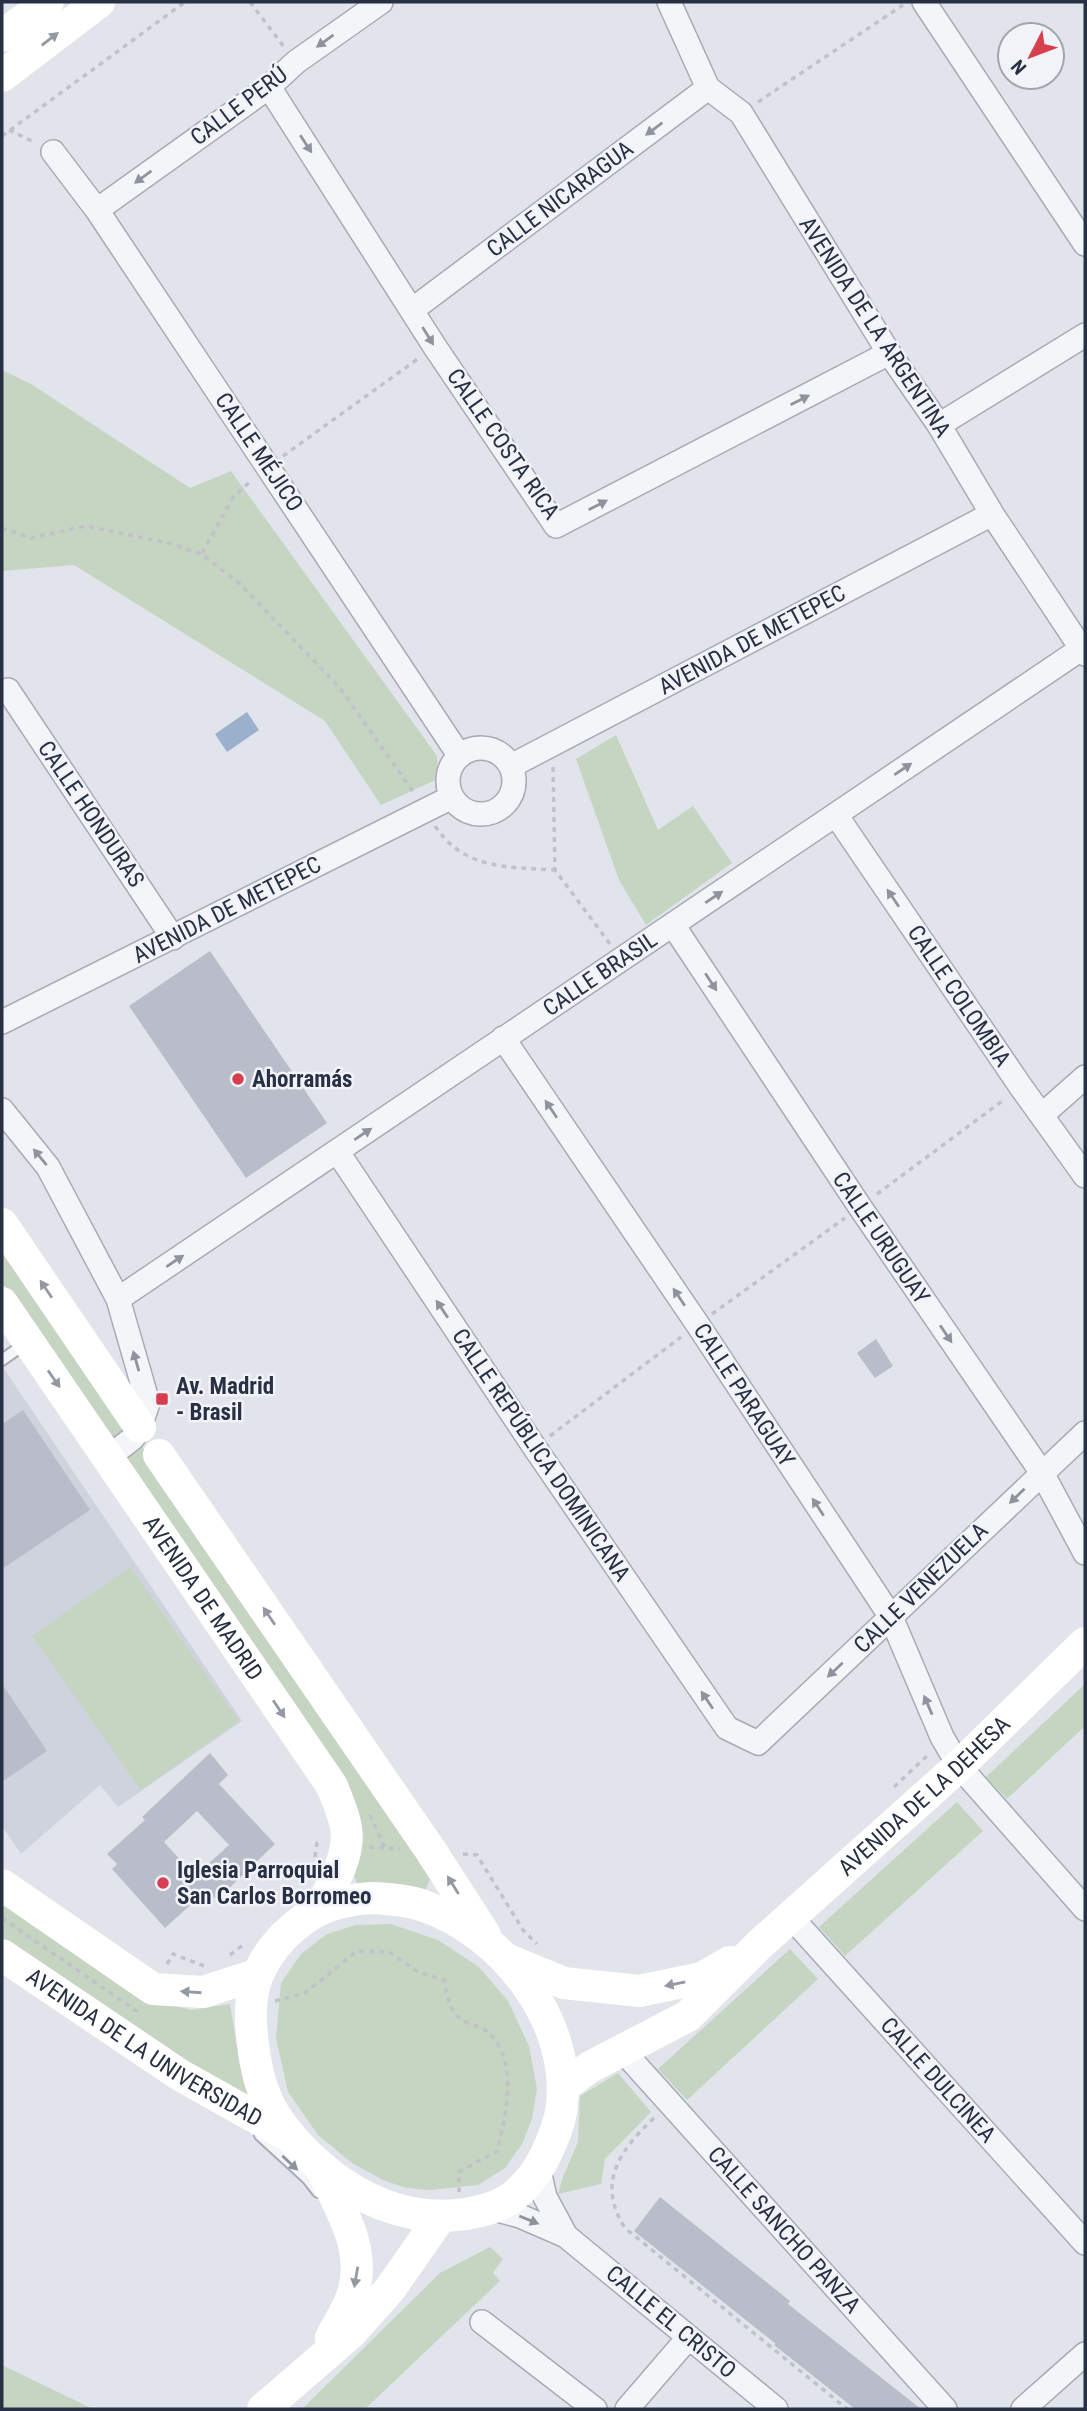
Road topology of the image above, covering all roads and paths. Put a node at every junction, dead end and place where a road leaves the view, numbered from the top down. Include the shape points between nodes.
1 (48, 2) edge
2 (99, 2) edge
3 (185, 2) edge
4 (250, 2) edge
5 (381, 2) edge
6 (668, 2) edge
7 (908, 2) edge
8 (924, 2) edge
9 (2, 36) edge
10 (296, 62) junction
11 (2, 76) edge
12 (269, 87) junction
13 (708, 88) junction
14 (741, 113) junction
15 (9, 130) junction
16 (2, 136) edge
17 (53, 152) joint
18 (97, 210) junction
19 (1085, 244) edge
20 (412, 310) junction
21 (1085, 335) edge
22 (435, 347) junction
23 (889, 353) junction
24 (939, 425) junction
25 (269, 466) junction
26 (992, 514) junction
27 (2, 528) edge
28 (201, 554) junction
29 (1083, 651) edge
30 (8, 690) dead end
31 (544, 749) junction
32 (459, 755) junction
33 (511, 766) junction
34 (452, 797) junction
35 (426, 810) junction
36 (836, 815) junction
37 (555, 870) junction
38 (673, 925) junction
39 (173, 938) junction
40 (621, 960) junction
41 (2, 1023) edge
42 (503, 1038) junction
43 (1085, 1077) edge
44 (1021, 1087) junction
45 (2, 1110) edge
46 (1042, 1115) junction
47 (337, 1152) junction
48 (1085, 1176) edge
49 (860, 1207) junction
50 (2, 1224) edge
51 (118, 1299) junction
52 (2, 1303) edge
53 (698, 1325) junction
54 (28, 1342) junction
55 (2, 1360) edge
56 (140, 1427) junction
57 (1085, 1433) edge
58 (535, 1448) junction
59 (103, 1451) junction
60 (159, 1455) joint
61 (1042, 1473) junction
62 (1085, 1553) edge
63 (891, 1617) junction
64 (1085, 1643) edge
65 (942, 1737) junction
66 (758, 1742) joint
67 (959, 1766) junction
68 (887, 1794) dead end
69 (346, 1846) junction
70 (431, 1851) junction
71 (314, 1863) dead end
72 (2, 1885) edge
73 (319, 1909) junction
74 (1085, 1909) edge
75 (791, 1917) junction
76 (2, 1918) edge
77 (248, 1941) dead end
78 (759, 1945) junction
79 (541, 1948) dead end
80 (496, 1950) junction
81 (2, 1955) edge
82 (226, 1959) dead end
83 (215, 1962) dead end
84 (261, 1989) junction
85 (138, 2013) junction
86 (623, 2051) junction
87 (180, 2074) junction
88 (563, 2087) junction
89 (669, 2103) junction
90 (291, 2137) junction
91 (320, 2167) junction
92 (539, 2170) junction
93 (480, 2200) junction
94 (449, 2202) junction
95 (352, 2233) junction
96 (566, 2236) junction
97 (1085, 2244) edge
98 (482, 2322) dead end
99 (689, 2337) junction
100 (1085, 2354) edge
101 (319, 2361) junction
102 (263, 2409) edge
103 (595, 2409) edge
104 (628, 2409) edge
105 (776, 2409) edge
106 (847, 2409) edge
107 (945, 2409) edge
108 (1023, 2409) edge

1 - 9 street
11 -> 2 street
3 - 15 path
4 - 10 path
5 -> 10 street, CALLE PERÚ
6 - 13 street, AVENIDA DE LA ARGENTINA
7 - 14 path
8 - 19 street
10 - 12 street, CALLE PERÚ
12 -> 18 street, CALLE PERÚ
12 -> 20 street, CALLE COSTA RICA
13 - 14 street, AVENIDA DE LA ARGENTINA
13 -> 20 street, CALLE NICARAGUA
14 - 23 street, AVENIDA DE LA ARGENTINA
15 - 16 path
15 - 17 path
17 - 18 street, CALLE MÉJICO
18 - 25 street, CALLE MÉJICO
20 -> 22 street, CALLE COSTA RICA
21 - 24 street
22 -> 23 street, CALLE COSTA RICA via 556,526
22 - 25 path
23 - 24 street, AVENIDA DE LA ARGENTINA
24 - 26 street, AVENIDA DE LA ARGENTINA
25 - 28 path via 234,496
25 - 32 street, CALLE MÉJICO
26 - 29 street, AVENIDA DE LA ARGENTINA
26 - 31 street, AVENIDA DE METEPEC
27 - 28 path via 31,538 85,526
28 - 35 path via 239,583 340,688
36 -> 29 street, CALLE BRASIL
30 - 39 street, CALLE HONDURAS
31 - 33 street, AVENIDA DE METEPEC
31 - 37 path via 552,767
32 - 33 street via 488,748
32 - 34 street via 448,775
33 - 34 street via 514,788 502,808 480,815 459,806
34 - 35 street, AVENIDA DE METEPEC
35 - 37 path via 445,839 466,856 484,864
35 - 39 street, AVENIDA DE METEPEC
38 -> 36 street, CALLE BRASIL
44 -> 36 street, CALLE COLOMBIA
37 - 40 path
38 - 40 street, CALLE BRASIL
38 -> 49 street, CALLE URUGUAY
39 - 41 street, AVENIDA DE METEPEC
40 - 42 street, CALLE BRASIL
47 -> 42 street, CALLE BRASIL
53 -> 42 street, CALLE PARAGUAY
43 - 46 street
44 - 46 street, CALLE COLOMBIA
44 - 49 path
51 -> 45 street via 48,1167
46 - 48 street, CALLE COLOMBIA
51 -> 47 street, CALLE BRASIL
58 -> 47 street, CALLE REPÚBLICA DOMINICANA
49 - 53 path
49 -> 61 street, CALLE URUGUAY
56 -> 50 street, AVENIDA DE MADRID
56 -> 51 street via 148,1403
52 - 54 street, AVENIDA DE MADRID
53 - 58 path
63 -> 53 street, CALLE PARAGUAY
54 - 55 lane
54 -> 59 street, AVENIDA DE MADRID
56 - 59 street via 127,1444
56 - 60 street, AVENIDA DE MADRID
57 - 61 street, CALLE VENEZUELA
66 -> 58 street, CALLE REPÚBLICA DOMINICANA via 727,1728
59 -> 69 street, AVENIDA DE MADRID via 332,1786 345,1821
70 -> 60 street, AVENIDA DE MADRID
61 - 62 street, CALLE URUGUAY
61 -> 63 street, CALLE VENEZUELA
65 -> 63 street, CALLE PARAGUAY
63 -> 66 street, CALLE VENEZUELA
64 - 67 street, AVENIDA DE LA DEHESA
65 - 67 street, CALLE PARAGUAY
65 - 68 path
67 - 74 street, CALLE PARAGUAY
67 - 75 street, AVENIDA DE LA DEHESA
69 - 70 path
69 - 71 path via 317,1843
69 - 73 street, AVENIDA DE MADRID
70 - 79 path via 477,1855 523,1930
80 -> 70 street, AVENIDA DE MADRID
72 - 85 street, AVENIDA DE LA UNIVERSIDAD
73 - 80 street via 349,1899 372,1898 423,1905 461,1923
73 - 84 street via 280,1941
75 - 78 street, AVENIDA DE LA DEHESA
75 - 97 street, CALLE DULCINEA
76 - 85 path
77 - 82 path
78 -> 80 street, AVENIDA DE LA DEHESA via 702,1978 639,1991 564,1983
78 - 86 street, AVENIDA DE LA DEHESA via 688,2016
80 - 88 street via 541,2007 554,2035
81 - 85 street, AVENIDA DE LA UNIVERSIDAD
83 - 85 path via 204,1966 173,1954
84 -> 85 street via 203,1992
84 - 90 street via 250,2023 255,2062 265,2096
84 - 94 path via 305,1993 357,1951 389,1952 418,1972 444,1980 451,2009 498,2044 507,2073 507,2113 497,2151 459,2172
85 - 87 street, AVENIDA DE LA UNIVERSIDAD
86 - 88 street, AVENIDA DE LA DEHESA
86 - 89 street, CALLE SANCHO PANZA
87 - 90 street, AVENIDA DE LA UNIVERSIDAD
87 -> 95 lane via 259,2134 307,2178
88 - 92 street via 562,2107
89 - 106 path via 636,2134 616,2165 611,2187 616,2214 633,2236
89 - 107 street, CALLE SANCHO PANZA
90 - 91 street
91 - 94 street via 361,2196 389,2207 415,2214
91 - 95 street
92 - 93 street via 508,2200
92 - 96 street, CALLE EL CRISTO via 545,2197
93 - 94 street
93 - 94 path
93 -> 96 street, CALLE EL CRISTO
94 - 101 street via 390,2289
95 -> 101 street via 358,2266 352,2298
96 - 99 street, CALLE EL CRISTO
98 - 103 street
99 - 104 street
99 - 105 street, CALLE EL CRISTO
100 - 108 street
101 - 102 street

